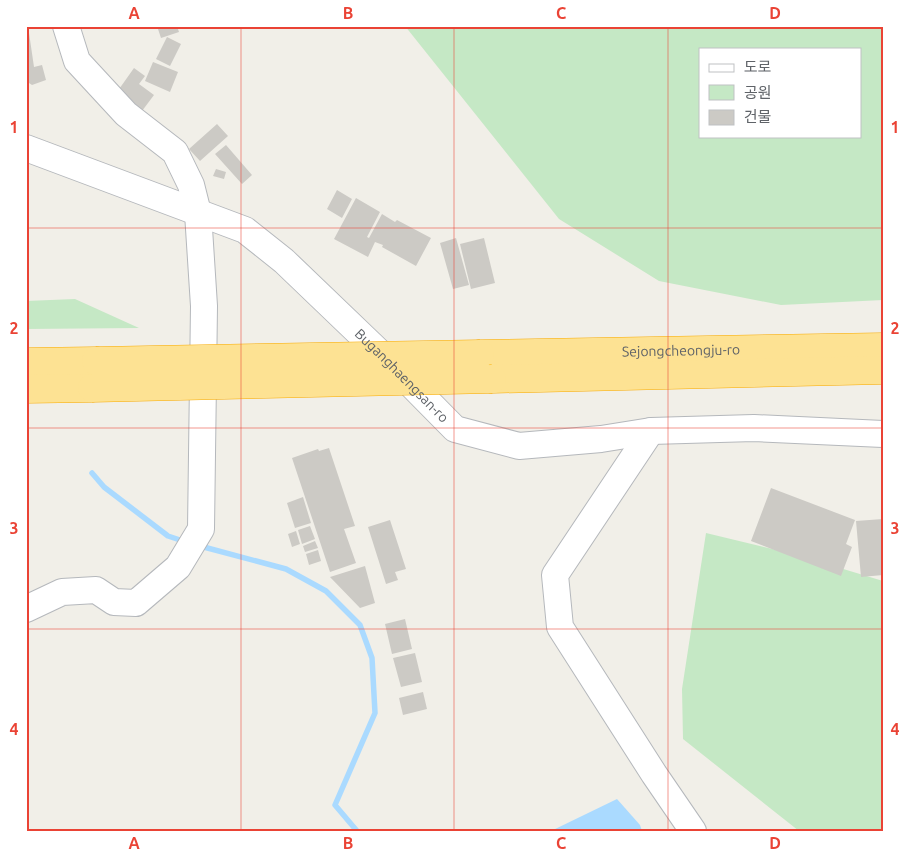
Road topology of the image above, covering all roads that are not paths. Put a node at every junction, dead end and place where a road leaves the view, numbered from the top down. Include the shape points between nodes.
1 (66, 26) edge
2 (26, 148) edge
3 (198, 213) junction
4 (883, 347) edge
5 (26, 362) edge
6 (883, 370) edge
7 (26, 389) edge
8 (651, 431) junction
9 (883, 434) edge
10 (26, 609) edge
11 (693, 831) edge

1 - 3 street via 78,61 126,114 175,152 191,185
2 - 3 street, Buganghaengsan-ro
3 - 8 street, Buganghaengsan-ro via 245,230 284,261 455,429 519,446
3 - 10 street via 204,306 201,530 178,567 136,602 114,602 96,590 62,592
4 - 5 highway, Sejongcheongju-ro, bridge
6 - 7 highway, Sejongcheongju-ro, bridge
8 - 9 street, Buganghaengsan-ro via 754,428
8 - 11 street via 556,575 560,627

